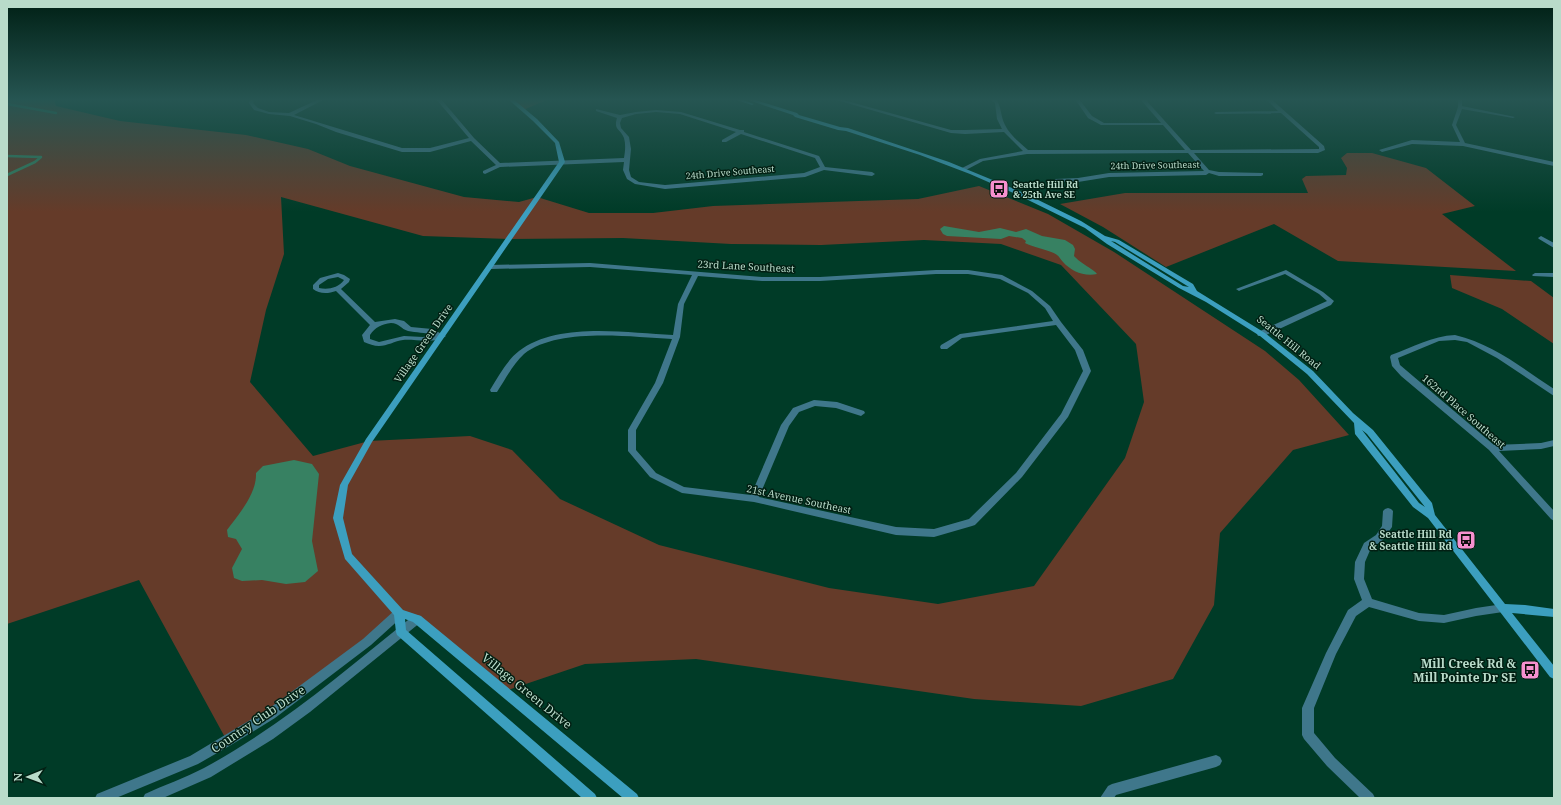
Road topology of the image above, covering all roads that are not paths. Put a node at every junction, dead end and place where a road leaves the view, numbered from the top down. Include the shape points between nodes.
1 (357, 137) edge
2 (470, 137) edge
3 (551, 137) edge
4 (625, 137) edge
5 (732, 137) edge
6 (758, 137) edge
7 (857, 137) edge
8 (1011, 137) edge
9 (1175, 137) edge
10 (1310, 137) edge
11 (1459, 137) edge
12 (472, 139) junction
13 (724, 141) dead end
14 (1463, 144) junction
15 (1382, 150) dead end
16 (1188, 151) junction
17 (1027, 152) junction
18 (626, 160) junction
19 (562, 162) junction
20 (1554, 164) edge
21 (499, 165) junction
22 (823, 168) junction
23 (964, 169) junction
24 (485, 172) dead end
25 (1206, 172) junction
26 (872, 174) dead end
27 (1262, 174) dead end
28 (1057, 180) dead end
29 (1541, 238) dead end
30 (1554, 246) edge
31 (490, 267) junction
32 (696, 274) junction
33 (1535, 275) dead end
34 (1554, 275) edge
35 (337, 289) dead end
36 (1239, 289) dead end
37 (1058, 323) junction
38 (375, 326) junction
39 (1261, 334) junction
40 (442, 336) junction
41 (676, 337) junction
42 (944, 347) dead end
43 (494, 390) dead end
44 (1554, 392) edge
45 (861, 413) dead end
46 (1554, 443) edge
47 (1492, 448) junction
48 (754, 499) junction
49 (1388, 511) dead end
50 (1554, 517) edge
51 (972, 522) joint
52 (1368, 602) junction
53 (1503, 608) junction
54 (399, 613) junction
55 (1554, 613) edge
56 (417, 619) junction
57 (401, 632) junction
58 (1554, 674) edge
59 (1216, 761) dead end
60 (101, 798) edge
61 (149, 798) edge
62 (591, 798) edge
63 (633, 798) edge
64 (1106, 798) edge
65 (1369, 798) edge

1 - 12 street via 402,150 430,150
2 - 12 street
3 - 19 street via 557,143
4 - 18 street via 628,150
5 - 13 street
6 - 22 street via 817,157
7 - 23 street, Seattle Hill Road via 915,152
8 - 17 street
9 - 16 street
10 - 16 street via 1322,150
11 - 14 street
12 - 21 street
14 - 15 street via 1412,142
14 - 20 street
16 - 17 street
16 - 25 street
17 - 23 street via 982,160
18 - 19 street
18 - 22 street, 24th Drive Southeast via 629,178 637,183 665,187 805,175
19 - 21 street
19 - 31 street, Village Green Drive
21 - 24 street
22 - 26 street
23 - 39 street, Seattle Hill Road via 1080,223
25 - 27 street, 24th Drive Southeast
25 - 28 street, 24th Drive Southeast via 1109,175 1078,180
29 - 30 street
31 - 32 street, 23rd Lane Southeast via 590,265
31 - 40 street, Village Green Drive
32 - 37 street, 23rd Lane Southeast via 762,279 820,279 968,272 1002,278 1030,292 1048,307
32 - 41 street via 681,304
33 - 34 street
35 - 38 street
36 - 39 street via 1286,272 1331,301
37 - 42 street via 960,336
37 - 51 street, 23rd Lane Southeast via 1079,350 1087,371 1065,415 1019,475
38 - 40 street via 398,322 410,329 429,331
38 - 40 street via 366,335 369,342 375,344 404,338 423,340
39 - 53 street, Seattle Hill Road via 1320,382 1345,408 1358,423 1358,432 1416,505 1431,516
40 - 54 street, Village Green Drive via 369,441 344,485 338,518 348,556
41 - 43 street via 580,334 554,337 522,352
41 - 48 street, 21st Avenue Southeast via 659,383 632,430 632,451 654,475 682,490
44 - 47 street, 162nd Place Southeast via 1486,348 1458,337 1444,338 1394,357 1396,366 1404,374
45 - 48 street via 814,403 796,410 785,425
46 - 47 street
47 - 50 street, 162nd Place Southeast
48 - 51 street, 21st Avenue Southeast via 896,531 934,533
49 - 52 street via 1387,527 1379,538 1367,546 1360,562 1359,579
52 - 53 street via 1419,617 1444,620
52 - 65 street via 1352,613 1331,653 1308,708 1308,735 1331,762
53 - 55 street
53 - 58 street, Seattle Hill Road
54 - 56 street, Village Green Drive
54 - 57 street
54 - 60 street, Country Club Drive via 367,642 283,705 227,741 194,760
56 - 57 street, Country Club Drive
56 - 63 street, Village Green Drive
57 - 61 street, Country Club Drive via 269,735 207,772
57 - 62 street
59 - 64 street via 1112,790

